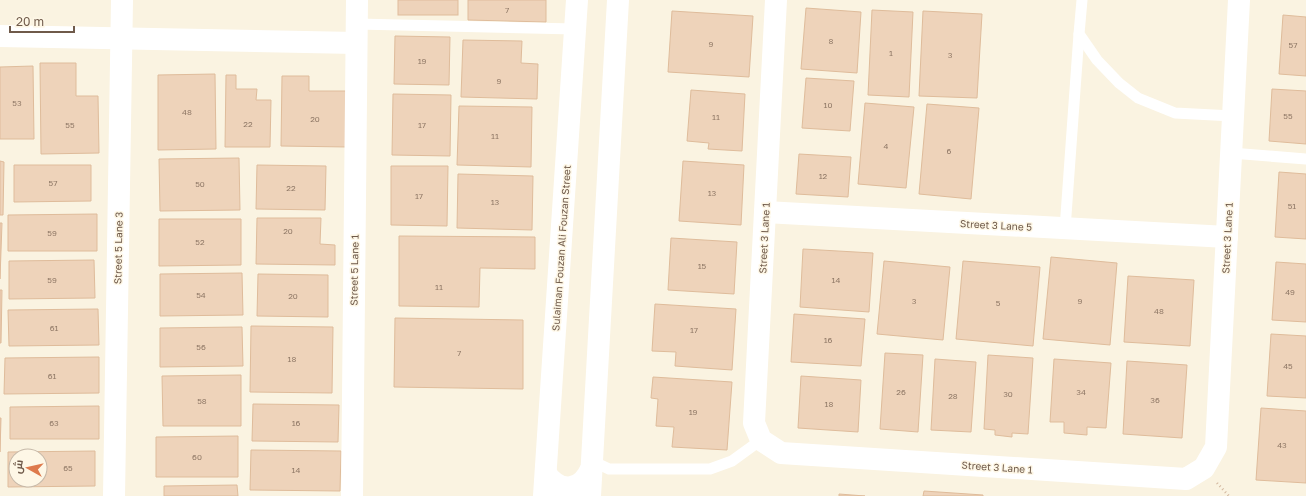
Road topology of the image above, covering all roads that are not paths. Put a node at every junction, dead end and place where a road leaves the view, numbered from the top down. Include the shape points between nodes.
1 (122, 0) edge
2 (357, 0) edge
3 (577, 0) edge
4 (618, 0) edge
5 (776, 0) edge
6 (1082, 0) edge
7 (1239, 0) edge
8 (575, 29) junction
9 (356, 34) junction
10 (1080, 34) junction
11 (0, 36) edge
12 (122, 38) junction
13 (1233, 116) junction
14 (1231, 153) junction
15 (1306, 158) edge
16 (765, 212) junction
17 (1065, 228) junction
18 (1227, 237) junction
19 (760, 440) junction
20 (591, 465) junction
21 (546, 474) junction
22 (114, 496) edge
23 (352, 496) edge
24 (544, 496) edge
25 (590, 496) edge

1 - 12 street, Street 5 Lane 3
2 - 9 street, Street 5 Lane 1
3 - 8 street, Sulaiman Fouzan Ali Fouzan Street
4 - 20 street
5 - 16 street, Street 3 Lane 1
6 - 10 lane
7 - 13 street, Street 3 Lane 1
8 - 9 lane
8 - 21 street, Sulaiman Fouzan Ali Fouzan Street
9 - 12 street
9 - 23 street, Street 5 Lane 1
10 - 13 lane via 1097,60 1118,83 1138,98 1175,113
10 - 17 lane
11 - 12 street
12 - 22 street, Street 5 Lane 3
13 - 14 street, Street 3 Lane 1
14 - 15 lane
14 - 18 street, Street 3 Lane 1
16 - 17 street, Street 3 Lane 5
16 - 19 street, Street 3 Lane 1 via 754,423
17 - 18 street, Street 3 Lane 5
18 - 19 street, Street 3 Lane 1 via 1216,448 1204,468 1186,478 781,454
19 - 20 lane via 732,461 710,469 609,469
20 - 21 street via 587,478 574,487 558,486
20 - 25 street
21 - 24 street, Sulaiman Fouzan Ali Fouzan Street

